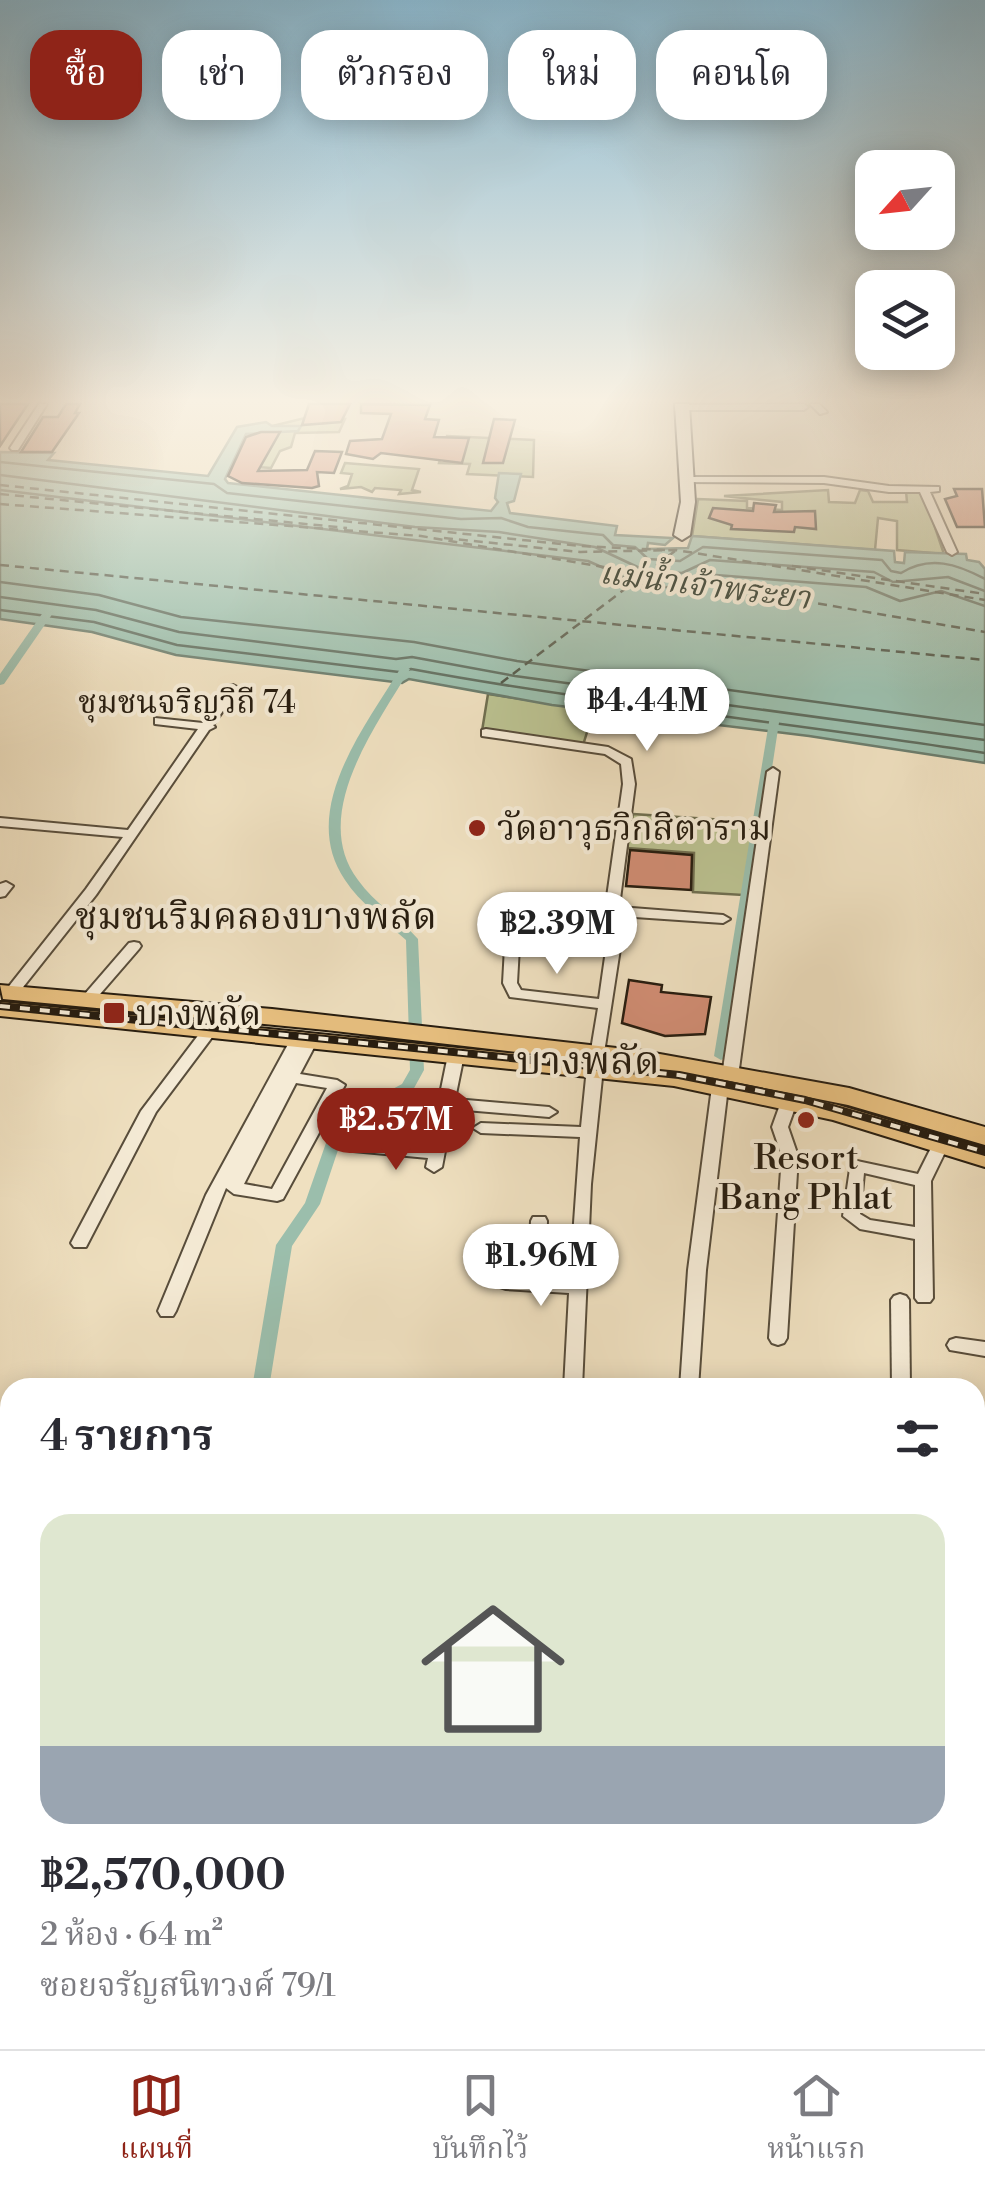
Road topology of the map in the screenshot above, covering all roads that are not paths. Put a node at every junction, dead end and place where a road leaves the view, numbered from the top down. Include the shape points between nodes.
1 (685, 500) edge
2 (934, 500) edge
3 (682, 536) dead end
4 (952, 552) dead end
5 (233, 688) dead end
6 (158, 720) dead end
7 (208, 726) junction
8 (486, 733) dead end
9 (773, 772) dead end
10 (0, 822) edge
11 (131, 834) junction
12 (612, 917) junction
13 (723, 919) dead end
14 (134, 946) dead end
15 (512, 947) dead end
16 (4, 998) edge
17 (89, 998) junction
18 (601, 1003) junction
19 (165, 1015) junction
20 (211, 1028) junction
21 (305, 1037) junction
22 (400, 1039) junction
23 (439, 1047) junction
24 (595, 1056) junction
25 (290, 1077) junction
26 (725, 1078) junction
27 (789, 1102) junction
28 (444, 1103) junction
29 (549, 1112) dead end
30 (481, 1128) dead end
31 (587, 1132) junction
32 (985, 1136) edge
33 (941, 1144) junction
34 (359, 1147) dead end
35 (985, 1158) edge
36 (923, 1181) junction
37 (539, 1222) dead end
38 (923, 1234) junction
39 (80, 1244) dead end
40 (506, 1282) dead end
41 (536, 1284) junction
42 (578, 1287) junction
43 (924, 1298) dead end
44 (900, 1300) dead end
45 (167, 1311) dead end
46 (778, 1338) dead end
47 (956, 1345) dead end
48 (985, 1349) edge
49 (573, 1378) edge
50 (690, 1378) edge
51 (900, 1378) edge

1 - 3 street
2 - 4 street
5 - 7 street
6 - 7 street
7 - 11 street
8 - 12 street via 624,758 629,784
9 - 26 street
10 - 11 street
11 - 16 street
12 - 13 street
12 - 18 street
14 - 17 street
15 - 18 street via 515,994
16 - 17 main road
16 - 19 main road
17 - 19 main road
18 - 24 street
19 - 20 main road
19 - 22 main road
20 - 21 main road
20 - 39 street via 150,1112
21 - 22 main road
21 - 25 street
21 - 45 street via 214,1195
22 - 23 main road
23 - 24 main road
23 - 28 street
24 - 26 main road
24 - 31 street
25 - 25 street via 258,1140 234,1188 277,1194 337,1084
26 - 27 main road
26 - 32 main road via 870,1102
26 - 50 street via 697,1270
27 - 33 main road
27 - 46 street via 780,1127 790,1156
28 - 29 street
28 - 34 street via 436,1160
30 - 31 street
31 - 42 street
33 - 35 main road
33 - 36 street
36 - 38 street
36 - 38 street via 858,1166 850,1216
37 - 41 street
38 - 43 street
40 - 41 street
41 - 42 street
42 - 49 street
44 - 51 street
47 - 48 street

